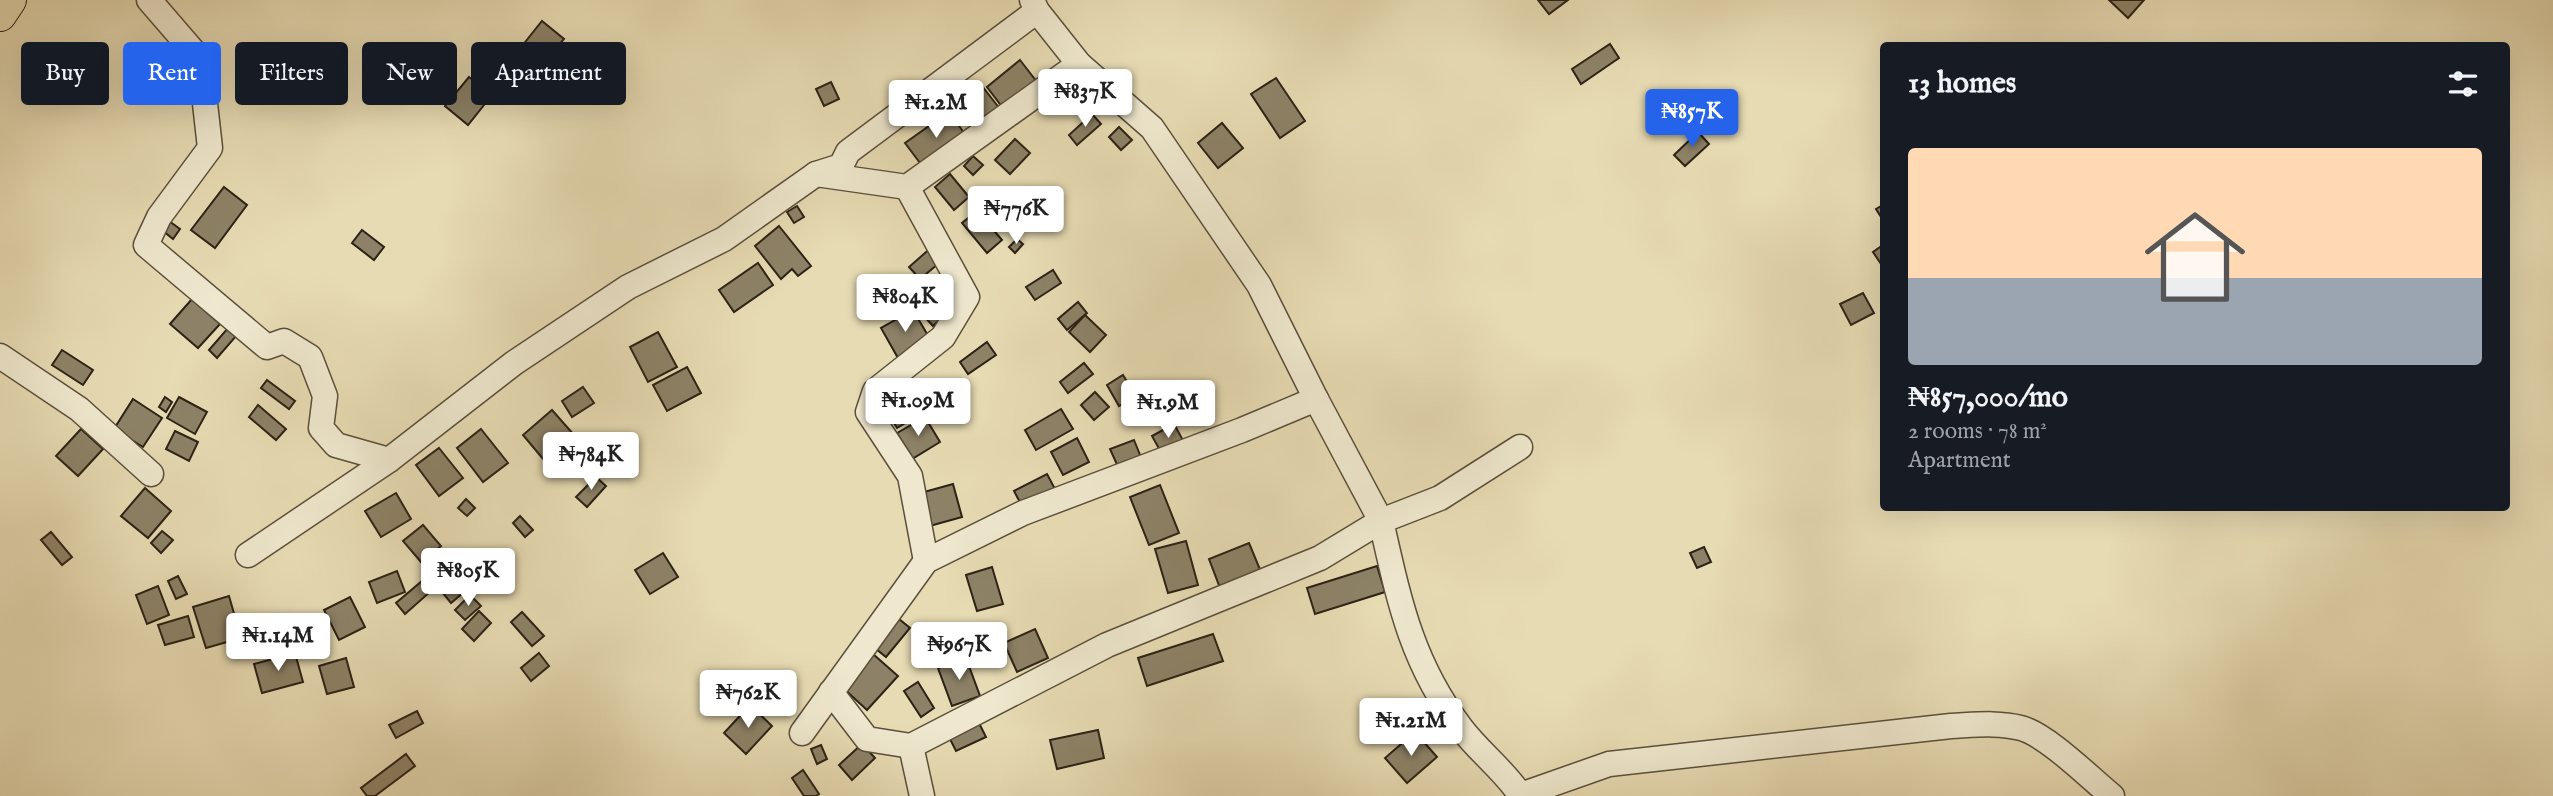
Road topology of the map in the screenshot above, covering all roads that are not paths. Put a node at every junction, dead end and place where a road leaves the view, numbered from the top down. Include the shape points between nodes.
1 (10, 0) edge
2 (149, 0) edge
3 (1034, 6) edge
4 (0, 15) edge
5 (1079, 64) junction
6 (816, 174) junction
7 (907, 187) junction
8 (0, 356) edge
9 (1316, 399) junction
10 (1520, 447) dead end
11 (388, 460) junction
12 (151, 474) dead end
13 (1381, 521) junction
14 (248, 555) dead end
15 (926, 561) junction
16 (831, 692) junction
17 (802, 733) dead end
18 (911, 746) junction
19 (1520, 795) edge
20 (922, 796) edge
21 (2112, 796) edge

1 - 4 main road
2 - 11 street via 200,59 210,148 159,217 146,245 267,347 284,341 310,357 325,396 321,428 336,445
3 - 5 street
3 - 6 street via 848,152 841,166
5 - 7 street
5 - 9 street via 1152,128 1259,285
6 - 7 street
6 - 11 street via 724,239 628,287 537,348
7 - 15 street via 967,297 943,337 875,391 869,412 910,476
8 - 12 street via 79,410
9 - 13 street
9 - 15 street via 1023,513
10 - 13 street via 1440,498
11 - 14 street
13 - 18 street via 1320,558 1107,645
13 - 19 street via 1403,618 1427,678 1461,729
15 - 16 street
16 - 17 street
16 - 18 street via 867,739
18 - 20 street
19 - 21 street via 1609,764 1995,724 2023,728 2041,738

